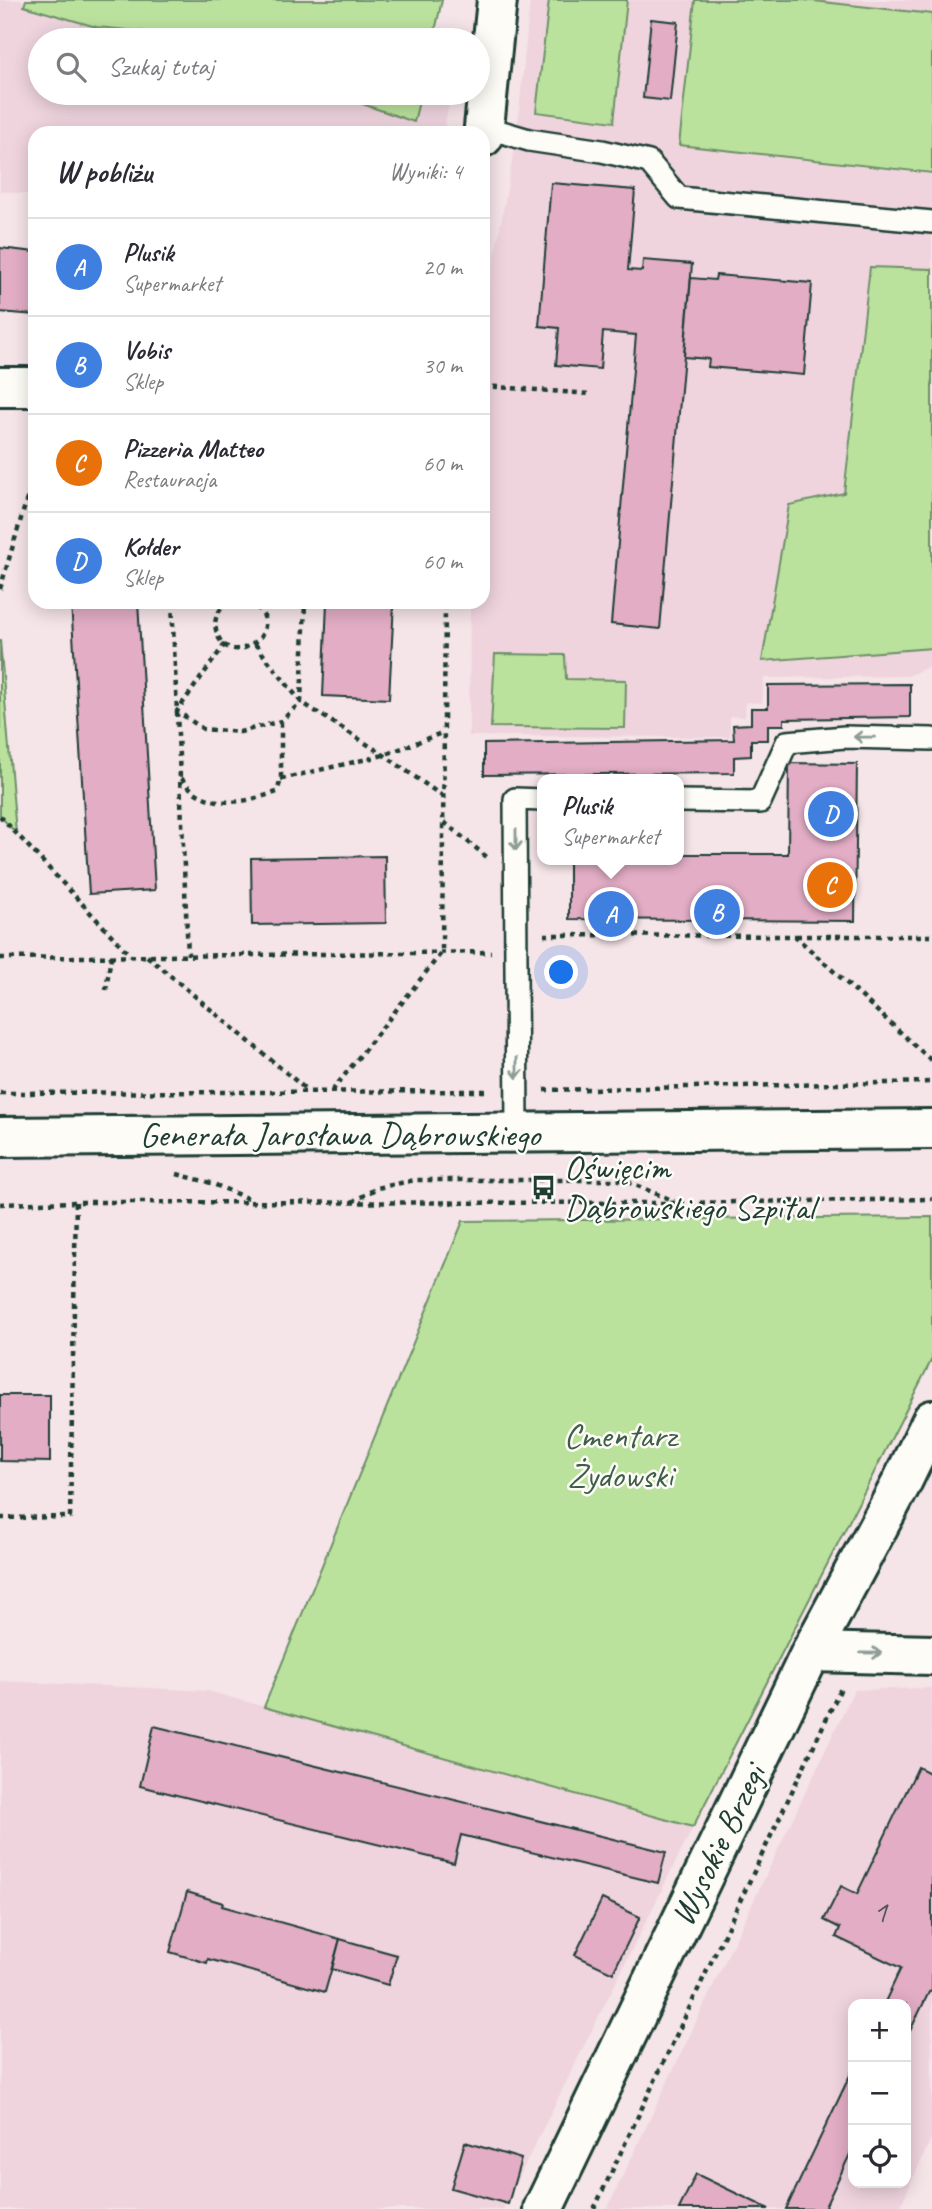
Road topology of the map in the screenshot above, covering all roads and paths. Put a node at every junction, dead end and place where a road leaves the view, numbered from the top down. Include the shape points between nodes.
1 (497, 0) edge
2 (490, 71) edge
3 (487, 105) edge
4 (485, 126) edge
5 (490, 133) edge
6 (932, 222) edge
7 (0, 387) edge
8 (28, 387) edge
9 (490, 387) edge
10 (590, 394) dead end
11 (28, 495) edge
12 (0, 589) edge
13 (172, 609) edge
14 (221, 609) edge
15 (258, 609) edge
16 (305, 609) edge
17 (445, 609) edge
18 (225, 644) junction
19 (255, 644) junction
20 (301, 702) junction
21 (177, 711) junction
22 (281, 721) junction
23 (445, 732) junction
24 (932, 738) edge
25 (384, 755) junction
26 (180, 777) junction
27 (281, 779) junction
28 (445, 798) junction
29 (537, 800) edge
30 (684, 801) edge
31 (0, 816) edge
32 (444, 822) junction
33 (516, 881) junction
34 (795, 936) junction
35 (932, 936) edge
36 (516, 943) junction
37 (442, 952) junction
38 (188, 955) junction
39 (111, 956) junction
40 (131, 956) junction
41 (147, 956) junction
42 (0, 958) edge
43 (106, 990) dead end
44 (932, 1061) edge
45 (932, 1082) edge
46 (309, 1091) junction
47 (332, 1091) junction
48 (517, 1091) junction
49 (0, 1093) edge
50 (932, 1129) edge
51 (517, 1133) junction
52 (0, 1137) edge
53 (932, 1199) edge
54 (76, 1202) junction
55 (351, 1203) junction
56 (678, 1203) junction
57 (0, 1204) edge
58 (932, 1420) edge
59 (932, 1441) edge
60 (901, 1484) junction
61 (0, 1518) edge
62 (811, 1652) junction
63 (857, 1653) junction
64 (932, 1655) edge
65 (543, 2209) edge
66 (594, 2209) edge

1 - 2 street
3 - 4 street
5 - 6 lane via 649,162 679,198
7 - 8 street
9 - 10 path
11 - 12 path
13 - 21 path
14 - 18 path via 215,625
15 - 19 path via 265,624
16 - 20 path
17 - 23 path
18 - 19 path via 240,649
18 - 21 path
19 - 20 path
20 - 22 path
20 - 25 path
21 - 22 path via 204,729 240,732
21 - 26 path
22 - 27 path
23 - 25 path
23 - 28 path
24 -> 30 lane via 787,742 760,802
25 - 27 path
25 - 28 path
26 - 27 path via 196,793 220,802 248,801 278,792
26 - 38 path
28 - 32 path
29 -> 33 lane via 515,799
31 - 40 path
32 - 33 path
32 - 37 path
33 - 36 lane
34 - 35 path
34 - 36 path
34 - 44 path
36 - 37 path
36 -> 48 lane
37 - 38 path
37 - 47 path
38 - 41 path
39 - 40 path
39 - 42 path
39 - 43 path
40 - 41 path
41 - 46 path
45 - 48 path
46 - 47 path
46 - 49 path
47 - 48 path
48 - 51 lane
50 - 51 street, Generała Jarosława Dąbrowskiego
51 - 52 street, Generała Jarosława Dąbrowskiego
53 - 56 path
54 - 55 path
54 - 57 path
54 - 61 path via 70,1517
55 - 56 path
55 - 56 path via 377,1188 415,1180 623,1180
58 - 60 street, Wysokie Brzegi
59 - 60 street, Wysokie Brzegi
60 - 62 street, Wysokie Brzegi
62 - 63 street
62 - 65 street, Wysokie Brzegi
63 -> 64 street
63 - 66 path

